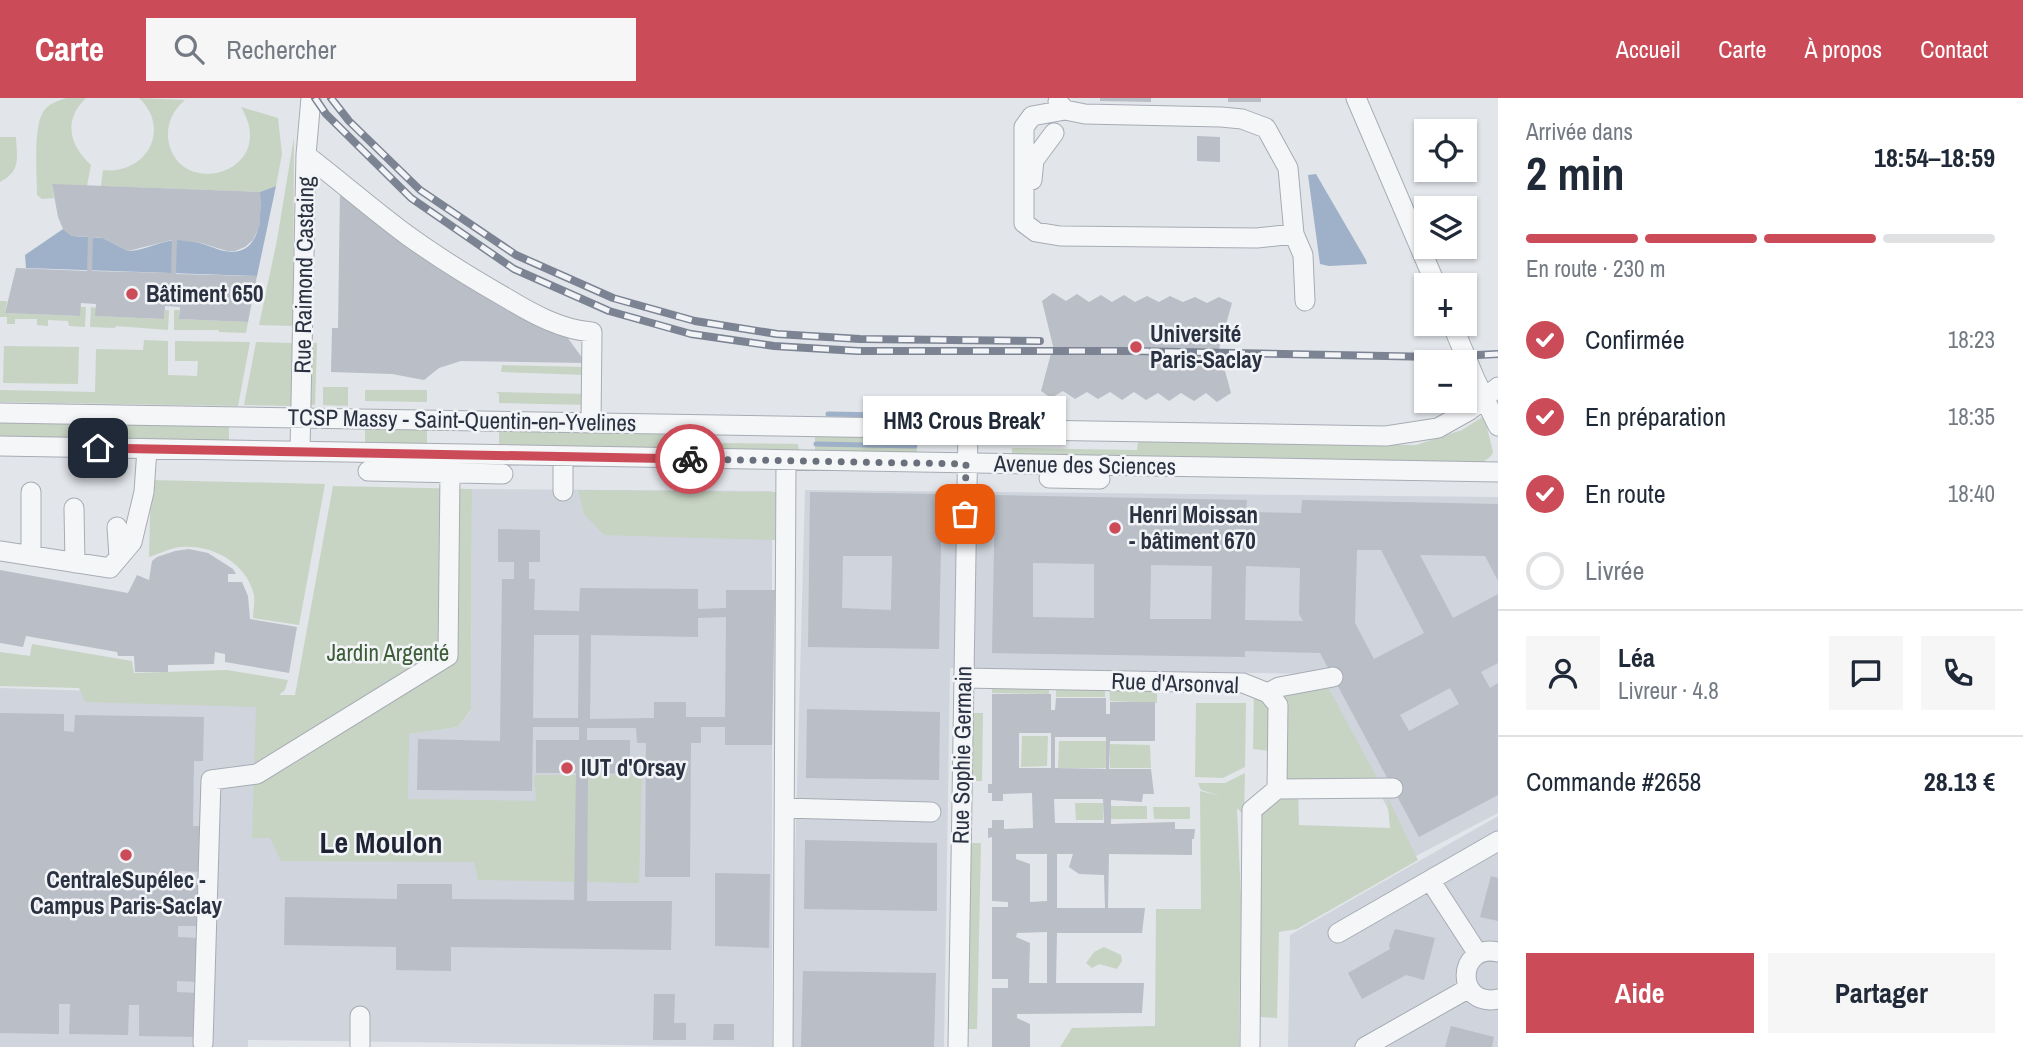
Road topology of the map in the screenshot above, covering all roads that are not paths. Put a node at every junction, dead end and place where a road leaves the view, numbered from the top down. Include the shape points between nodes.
1 (1356, 98) edge
2 (1061, 104) edge
3 (310, 106) edge
4 (1054, 133) dead end
5 (306, 155) junction
6 (1023, 192) junction
7 (1294, 234) junction
8 (1431, 273) edge
9 (1304, 301) dead end
10 (1459, 336) edge
11 (1491, 393) edge
12 (0, 413) edge
13 (301, 417) junction
14 (591, 423) junction
15 (1498, 426) edge
16 (968, 429) junction
17 (0, 446) edge
18 (147, 449) junction
19 (300, 452) junction
20 (563, 456) junction
21 (786, 461) junction
22 (966, 464) junction
23 (458, 470) junction
24 (368, 471) dead end
25 (1498, 472) edge
26 (503, 474) dead end
27 (1049, 478) dead end
28 (1303, 480) dead end
29 (562, 491) dead end
30 (31, 492) dead end
31 (74, 508) dead end
32 (117, 527) dead end
33 (0, 551) edge
34 (30, 556) junction
35 (119, 557) junction
36 (75, 563) junction
37 (1333, 677) dead end
38 (963, 678) junction
39 (1268, 693) junction
40 (1392, 788) dead end
41 (1277, 789) junction
42 (784, 808) junction
43 (931, 812) dead end
44 (1498, 841) edge
45 (1430, 880) junction
46 (1338, 933) dead end
47 (1488, 953) edge
48 (1469, 988) junction
49 (1498, 999) edge
50 (360, 1016) dead end
51 (203, 1043) dead end
52 (360, 1047) edge
53 (783, 1047) edge
54 (958, 1047) edge
55 (1250, 1047) edge
56 (1364, 1047) edge

1 - 8 street
2 - 6 street via 1032,116 1024,127
2 - 7 street via 1085,114 1221,117 1266,128 1288,168
3 - 5 street, Rue Raimond Castaing
4 - 6 street via 1034,160 1032,182
5 - 13 street, Rue Raimond Castaing
5 - 14 street via 451,266 554,322 592,332
6 - 7 street via 1024,223 1036,232 1060,236 1257,238
7 - 9 street via 1303,255
10 - 11 street
11 - 15 street
11 - 16 street, TCSP Massy - Saint-Quentin-en-Yvelines via 1438,428 1386,436
12 - 13 street, TCSP Massy - Saint-Quentin-en-Yvelines
13 - 14 street, TCSP Massy - Saint-Quentin-en-Yvelines
13 - 19 street, Rue Raimond Castaing
14 - 16 street, TCSP Massy - Saint-Quentin-en-Yvelines
16 - 22 street, Rue Sophie Germain
17 - 18 street, Avenue des Sciences
18 - 19 street, Avenue des Sciences
18 - 35 street via 144,492 132,542
19 - 20 street, Avenue des Sciences
20 - 21 street, Avenue des Sciences
20 - 29 street
21 - 22 street, Avenue des Sciences
21 - 42 street
22 - 25 street, Avenue des Sciences
22 - 38 street, Rue Sophie Germain
23 - 24 street
23 - 26 street
23 - 51 street via 448,656 257,774 211,780
27 - 28 street
30 - 34 street
31 - 36 street
32 - 35 street
33 - 34 street
34 - 36 street
35 - 36 street via 110,568
37 - 39 street
38 - 39 street, Rue d'Arsonval via 1243,683
38 - 54 street, Rue Sophie Germain
39 - 41 street, Rue d'Arsonval via 1278,705
40 - 41 street
41 - 55 street via 1252,810
42 - 43 street
42 - 53 street
44 - 45 street
45 - 46 street
45 - 47 street
47 - 48 street via 1468,965
48 - 49 street via 1480,998
48 - 56 street
50 - 52 street

